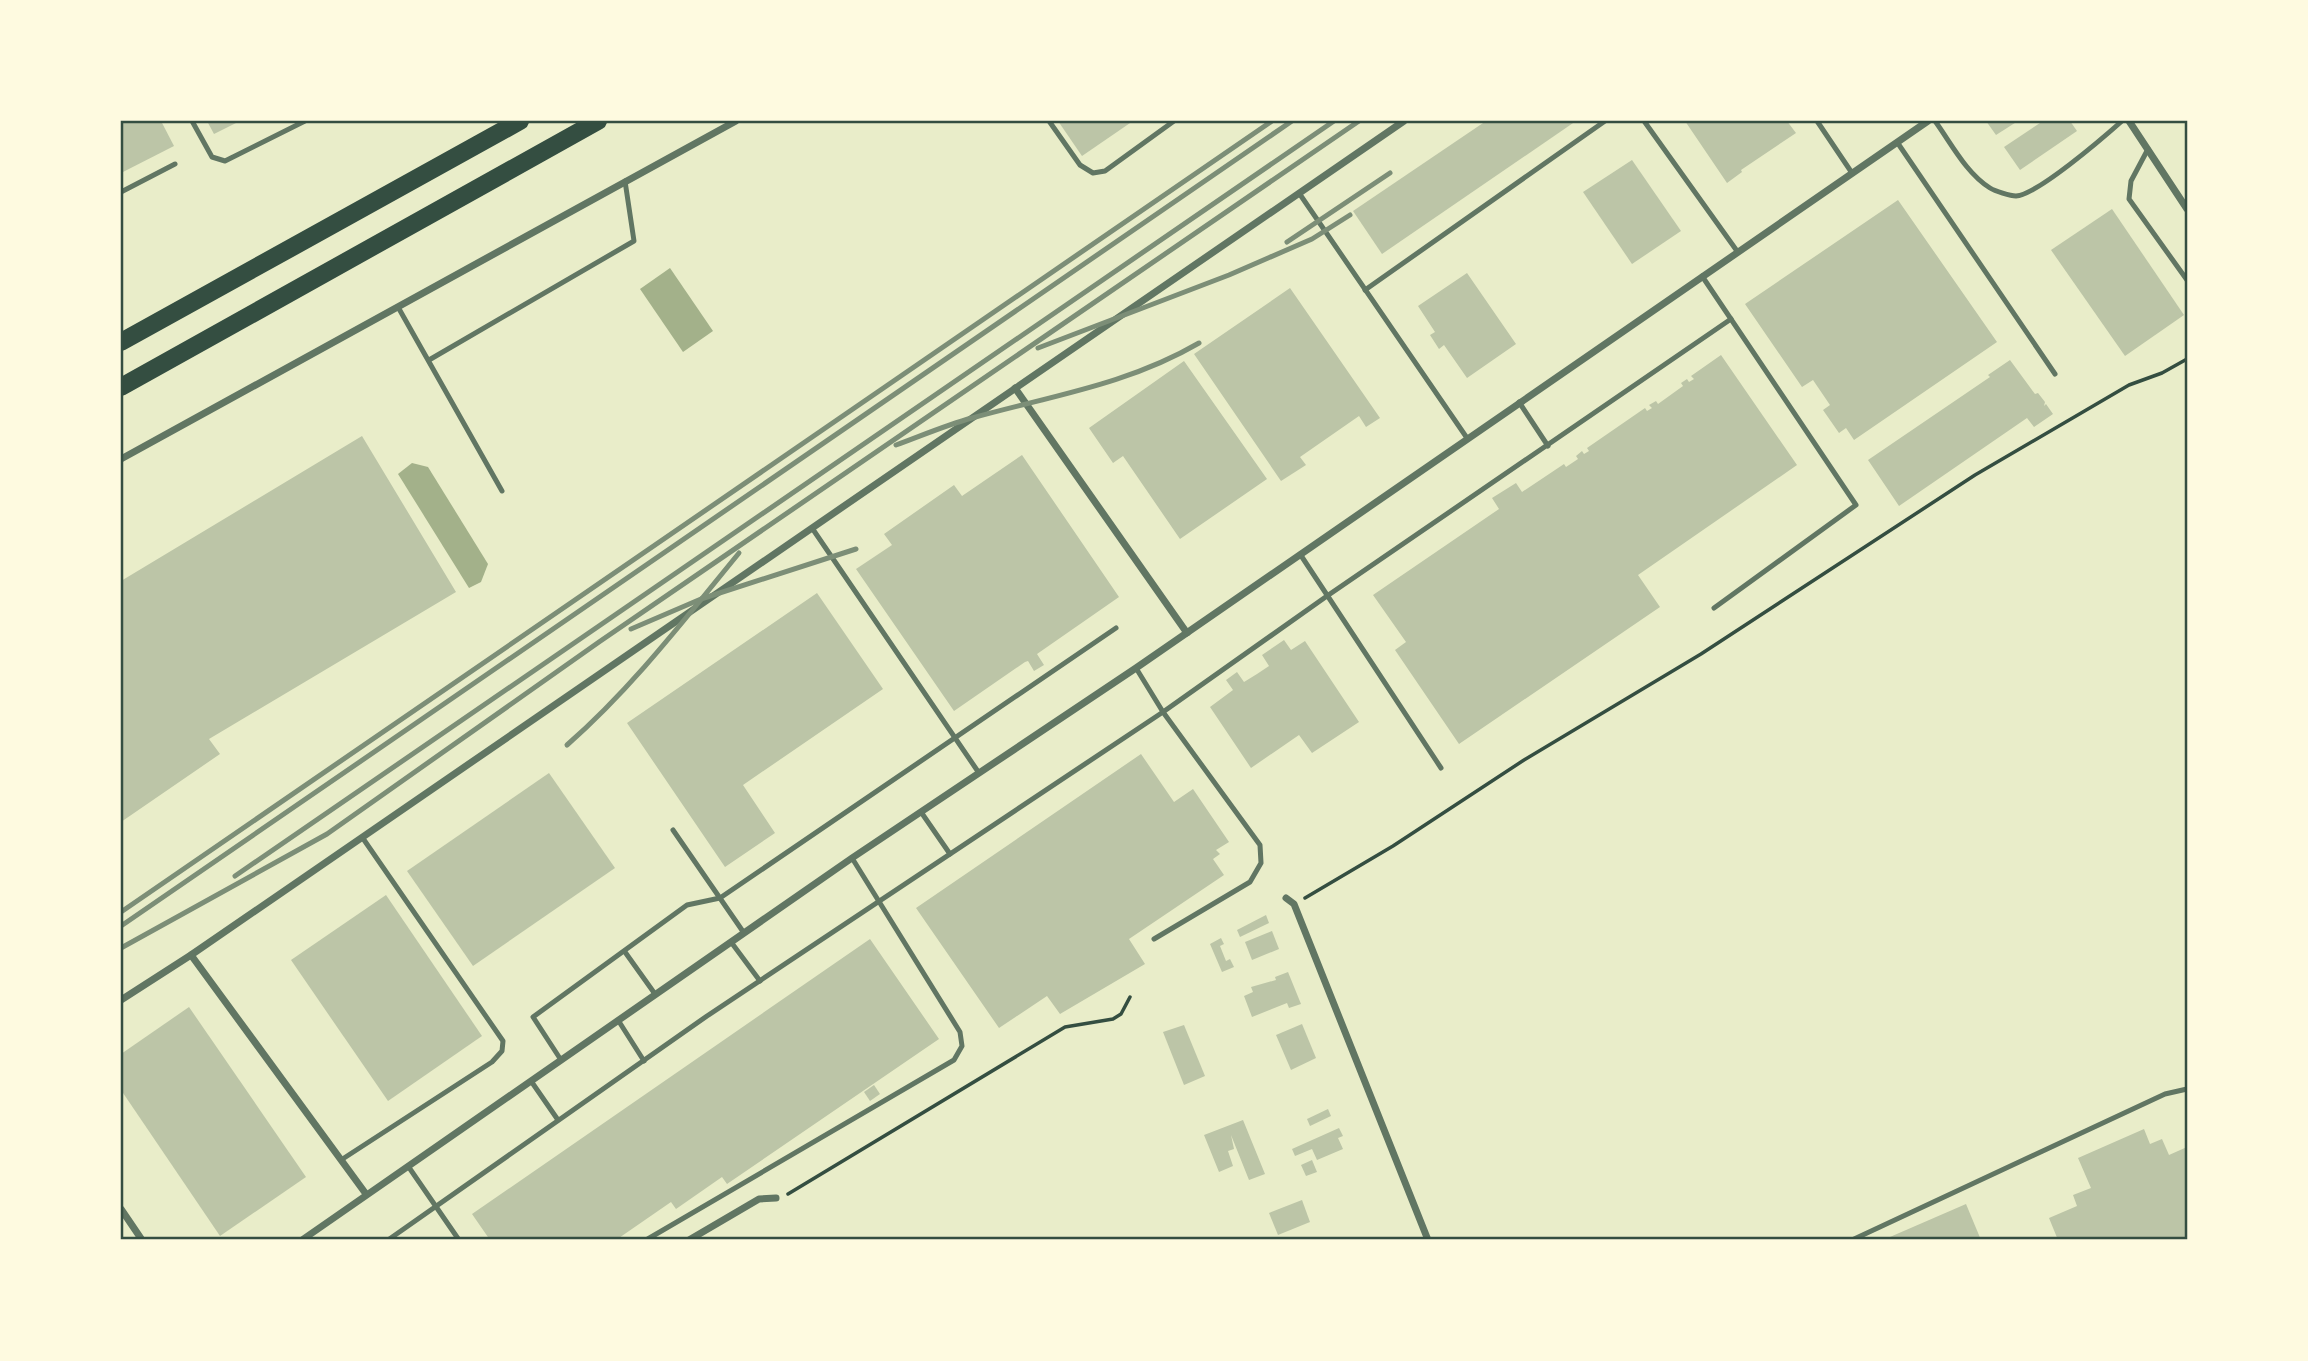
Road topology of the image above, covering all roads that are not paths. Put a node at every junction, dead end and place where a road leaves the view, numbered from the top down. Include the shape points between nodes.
1 (192, 121) edge
2 (304, 121) edge
3 (520, 121) edge
4 (598, 121) edge
5 (736, 121) edge
6 (1049, 121) edge
7 (1174, 121) edge
8 (1404, 121) edge
9 (1605, 121) edge
10 (1644, 121) edge
11 (1817, 121) edge
12 (1928, 121) edge
13 (1935, 121) edge
14 (2122, 121) edge
15 (2129, 121) edge
16 (1897, 142) junction
17 (2148, 149) junction
18 (175, 164) dead end
19 (1852, 173) junction
20 (625, 181) junction
21 (121, 192) edge
22 (1299, 193) junction
23 (2187, 209) edge
24 (1737, 251) junction
25 (1702, 276) junction
26 (2187, 280) edge
27 (1366, 290) junction
28 (398, 307) junction
29 (1731, 319) junction
30 (121, 342) edge
31 (429, 360) junction
32 (2055, 374) dead end
33 (121, 387) edge
34 (1015, 388) junction
35 (1519, 402) junction
36 (1467, 438) junction
37 (1548, 446) junction
38 (121, 459) edge
39 (502, 491) dead end
40 (812, 528) junction
41 (1300, 554) junction
42 (1327, 596) junction
43 (1714, 608) dead end
44 (1116, 628) dead end
45 (1187, 633) junction
46 (1136, 668) junction
47 (1163, 712) junction
48 (955, 738) junction
49 (1441, 768) dead end
50 (979, 773) junction
51 (921, 812) junction
52 (673, 830) dead end
53 (362, 837) junction
54 (950, 854) junction
55 (852, 858) junction
56 (720, 898) junction
57 (1286, 898) dead end
58 (878, 902) junction
59 (744, 933) junction
60 (1154, 939) dead end
61 (731, 942) junction
62 (625, 952) junction
63 (191, 955) junction
64 (760, 981) junction
65 (655, 994) junction
66 (121, 1000) edge
67 (618, 1020) junction
68 (561, 1060) junction
69 (643, 1060) junction
70 (531, 1081) junction
71 (2187, 1089) edge
72 (558, 1120) junction
73 (341, 1160) junction
74 (408, 1166) junction
75 (366, 1194) junction
76 (776, 1198) road end
77 (436, 1206) junction
78 (121, 1209) edge
79 (142, 1240) edge
80 (302, 1240) edge
81 (388, 1240) edge
82 (459, 1240) edge
83 (646, 1240) edge
84 (689, 1240) edge
85 (1428, 1240) edge
86 (1852, 1240) edge

1 - 2 lane via 212,157 225,161
3 - 30 highway
4 - 33 highway
5 - 20 street
6 - 7 lane via 1080,165 1093,173 1105,172
8 - 22 street
9 - 27 lane
10 - 24 lane
11 - 19 lane
12 - 16 street
13 - 14 lane via 1984,183 2016,196 2032,190
15 - 17 street
16 - 19 street
16 - 32 lane
17 - 23 street
17 - 26 lane via 2132,181 2129,199
18 - 21 lane
19 - 24 street
20 - 28 street
20 - 31 lane via 634,241
22 - 27 lane
22 - 34 street
24 - 25 street
25 - 29 lane
25 - 35 street
27 - 36 lane
28 - 31 lane
28 - 38 street
29 - 37 lane
29 - 43 lane via 1856,505
31 - 39 lane
34 - 40 street
34 - 45 street
35 - 36 street
35 - 37 lane
36 - 41 street
37 - 42 lane
40 - 48 lane
40 - 53 street
41 - 42 lane
41 - 45 street
42 - 47 lane
42 - 49 lane
44 - 48 lane
45 - 46 street
46 - 47 lane
46 - 50 street
47 - 54 lane
47 - 60 lane via 1259,845 1261,863 1250,882
48 - 50 lane
48 - 56 lane
50 - 51 street
51 - 54 lane
51 - 55 street
52 - 56 lane
53 - 63 street
53 - 73 lane via 503,1041 502,1051 492,1062
54 - 58 lane
55 - 58 lane
55 - 59 street
56 - 59 lane
56 - 62 lane via 687,905
57 - 85 street via 1294,904
58 - 64 lane
58 - 83 lane via 960,1032 962,1046 954,1060
59 - 61 street
61 - 64 lane
61 - 65 street
62 - 65 lane
62 - 68 lane via 533,1017
63 - 66 street
63 - 73 street
64 - 69 lane
65 - 67 street
67 - 68 street
67 - 69 lane
68 - 70 street
69 - 72 lane
70 - 72 lane
70 - 74 street
71 - 86 lane via 2165,1094
72 - 77 lane
73 - 75 street
74 - 75 street
74 - 77 lane
75 - 80 street
76 - 84 street via 759,1199
77 - 81 lane
77 - 82 lane
78 - 79 street

